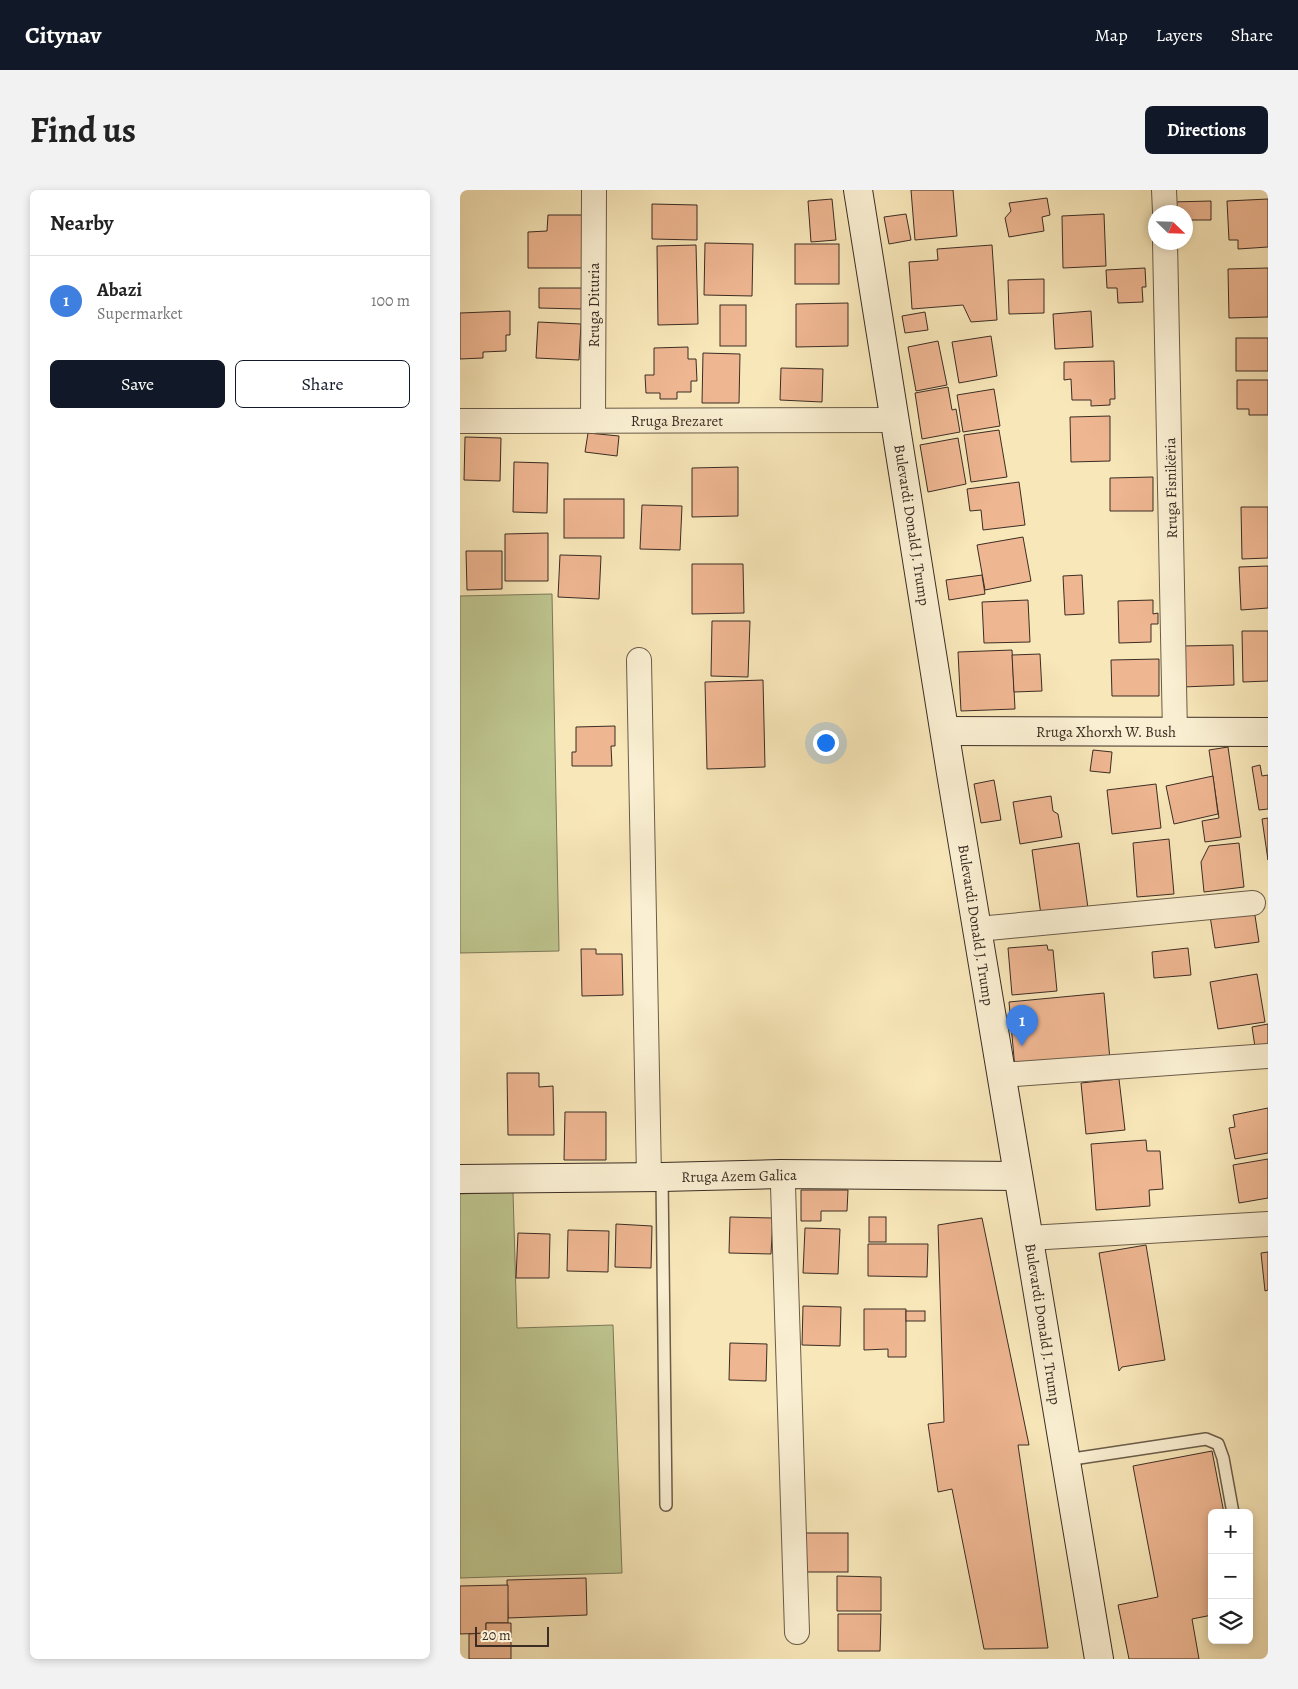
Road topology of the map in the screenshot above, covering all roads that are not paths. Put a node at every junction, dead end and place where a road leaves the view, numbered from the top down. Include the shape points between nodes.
1 (594, 190) edge
2 (858, 190) edge
3 (1164, 190) edge
4 (1165, 205) edge
5 (1166, 250) edge
6 (894, 420) junction
7 (460, 421) edge
8 (594, 421) junction
9 (639, 660) dead end
10 (945, 731) junction
11 (1268, 732) edge
12 (1175, 733) junction
13 (1253, 903) dead end
14 (978, 929) junction
15 (1268, 1056) edge
16 (1001, 1075) junction
17 (780, 1174) junction
18 (1018, 1176) junction
19 (655, 1177) junction
20 (460, 1179) edge
21 (1268, 1224) edge
22 (1029, 1238) junction
23 (1066, 1460) junction
24 (666, 1505) dead end
25 (1232, 1509) edge
26 (797, 1632) dead end
27 (1099, 1659) edge

1 - 8 street, Rruga Dituria
2 - 6 main road, Bulevardi Donald J. Trump
3 - 4 street
5 - 12 street, Rruga Fisnikëria
6 - 8 street, Rruga Brezaret
6 - 10 main road, Bulevardi Donald J. Trump
7 - 8 street, Rruga Brezaret
9 - 19 street
10 - 12 main road, Rruga Xhorxh W. Bush
10 - 14 main road, Bulevardi Donald J. Trump
11 - 12 main road, Rruga Xhorxh W. Bush
13 - 14 street
14 - 16 main road, Bulevardi Donald J. Trump
15 - 16 street
16 - 18 main road, Bulevardi Donald J. Trump
17 - 18 main road, Rruga Azem Galica
17 - 19 main road, Rruga Azem Galica
17 - 26 street via 783,1186
18 - 22 main road, Bulevardi Donald J. Trump
19 - 20 main road, Rruga Azem Galica
19 - 24 lane
21 - 22 street
22 - 23 main road, Bulevardi Donald J. Trump
23 - 25 lane via 1206,1439 1218,1444
23 - 27 main road, Bulevardi Donald J. Trump

